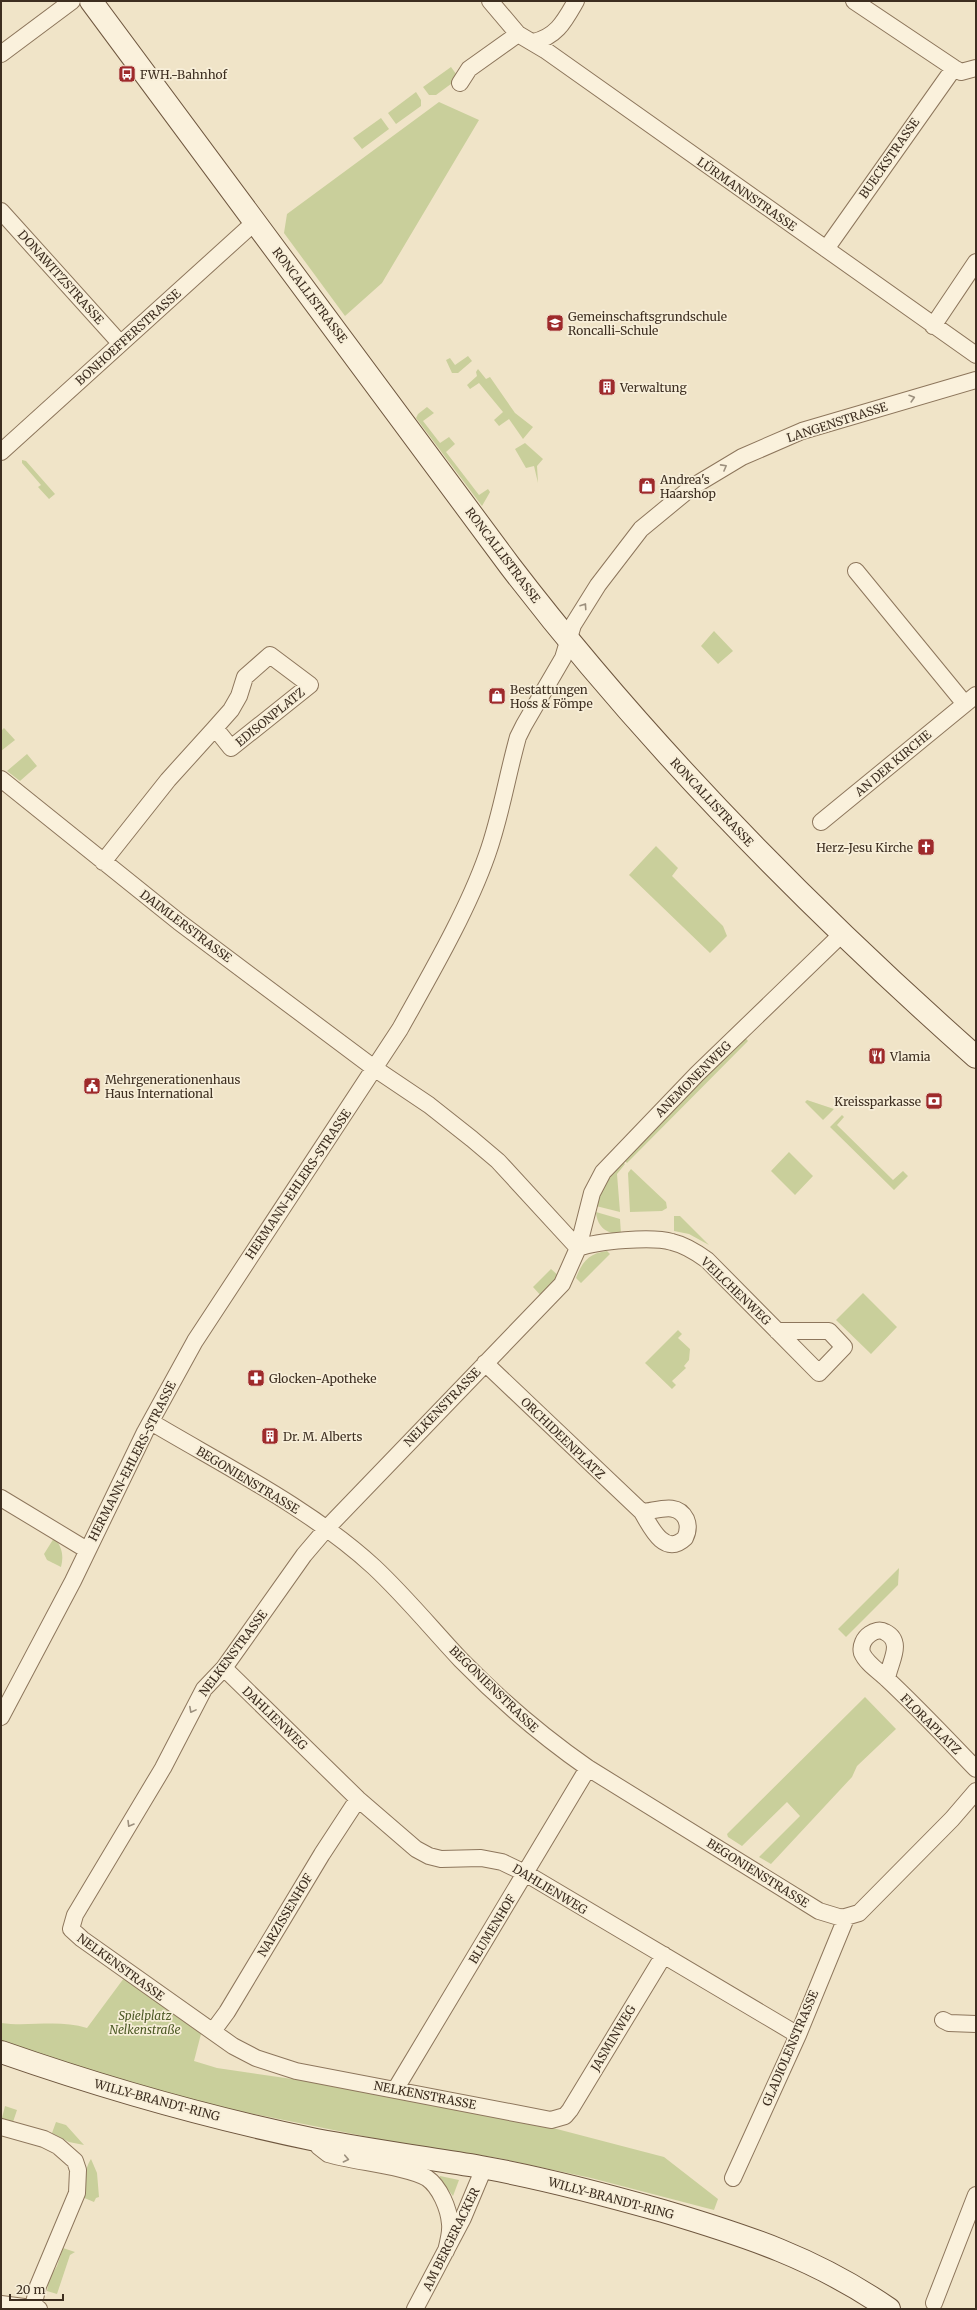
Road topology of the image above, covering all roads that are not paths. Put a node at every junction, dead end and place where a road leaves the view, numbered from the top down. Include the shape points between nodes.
1 (72, 1) edge
2 (91, 1) edge
3 (490, 1) edge
4 (576, 1) edge
5 (854, 1) edge
6 (518, 34) junction
7 (533, 42) junction
8 (1, 54) edge
9 (966, 69) edge
10 (460, 83) dead end
11 (1, 211) edge
12 (256, 222) junction
13 (826, 249) junction
14 (976, 262) edge
15 (933, 326) junction
16 (120, 343) junction
17 (976, 355) edge
18 (976, 380) edge
19 (1, 452) edge
20 (856, 571) dead end
21 (568, 641) junction
22 (970, 700) edge
23 (215, 728) junction
24 (1, 779) edge
25 (821, 822) dead end
26 (103, 862) junction
27 (843, 933) junction
28 (976, 1057) edge
29 (374, 1068) junction
30 (578, 1248) junction
31 (777, 1331) dead end
32 (485, 1363) junction
33 (151, 1422) junction
34 (1, 1498) edge
35 (642, 1512) dead end
36 (327, 1528) junction
37 (87, 1550) junction
38 (224, 1668) junction
39 (887, 1679) dead end
40 (1, 1717) edge
41 (588, 1768) junction
42 (976, 1769) edge
43 (976, 1792) edge
44 (358, 1799) junction
45 (525, 1873) junction
46 (853, 1916) junction
47 (664, 1955) junction
48 (943, 2020) dead end
49 (976, 2024) edge
50 (213, 2031) junction
51 (798, 2035) junction
52 (1, 2052) edge
53 (396, 2090) junction
54 (559, 2118) joint
55 (1, 2127) edge
56 (316, 2140) junction
57 (484, 2168) junction
58 (733, 2178) dead end
59 (975, 2199) edge
60 (446, 2251) junction
61 (934, 2303) dead end
62 (1, 2304) edge
63 (36, 2308) edge
64 (415, 2309) edge
65 (889, 2309) edge

1 - 8 street
2 - 12 street, RONCALLISTRASSE
3 - 6 street, LÜRMANNSTRASSE
4 - 7 street via 559,29 549,37
5 - 9 street
6 - 7 street, LÜRMANNSTRASSE
6 - 10 street via 469,70
7 - 13 street, LÜRMANNSTRASSE
9 - 13 street, BUECKSTRASSE
11 - 16 street, DONAWITZSTRASSE
12 - 16 street, BONHOEFFERSTRASSE
12 - 21 street, RONCALLISTRASSE
13 - 15 street, LÜRMANNSTRASSE
14 - 15 street
15 - 17 street, LÜRMANNSTRASSE
16 - 19 street, BONHOEFFERSTRASSE
21 -> 18 street, LANGENSTRASSE via 569,633 581,610 622,552 641,529 692,487 742,457 802,431
20 - 22 street, AN DER KIRCHE
21 - 27 street, RONCALLISTRASSE via 722,815
21 - 29 street, HERMANN-EHLERS-STRASSE via 563,658 518,737 487,855 473,890 400,1029
22 - 25 street, AN DER KIRCHE
23 - 23 street, EDISONPLATZ via 231,748 310,684 270,655 245,677 231,710
23 - 26 street, EDISONPLATZ via 168,780
24 - 26 street, DAIMLERSTRASSE
26 - 29 street, DAIMLERSTRASSE
27 - 28 street, RONCALLISTRASSE
27 - 30 street, ANEMONENWEG via 697,1074 603,1172 592,1193
29 - 30 street via 429,1105 498,1161
29 - 33 street, HERMANN-EHLERS-STRASSE via 217,1306 168,1388
30 - 31 street, VEILCHENWEG via 605,1242 671,1241 707,1260
30 - 32 street, NELKENSTRASSE via 562,1284
32 - 35 street, ORCHIDEENPLATZ
32 - 36 street, NELKENSTRASSE
33 - 36 street, BEGONIENSTRASSE
33 - 37 street, HERMANN-EHLERS-STRASSE
34 - 37 street
36 - 38 street, NELKENSTRASSE via 304,1555
36 - 41 street, BEGONIENSTRASSE via 390,1582 461,1660 520,1717
37 - 40 street, HERMANN-EHLERS-STRASSE
38 - 44 street, DAHLIENWEG
38 -> 50 street, NELKENSTRASSE via 204,1689 163,1768 75,1915 71,1929
39 - 42 street, FLORAPLATZ
41 - 45 street, BLUMENHOF
41 - 46 street, BEGONIENSTRASSE via 819,1911 837,1918
43 - 46 street, GLADIOLENSTRASSE via 948,1824
44 - 45 street, DAHLIENWEG via 404,1840 429,1856 481,1858 502,1862
44 - 50 street, NARZISSENHOF
45 - 47 street, DAHLIENWEG
45 - 53 street, BLUMENHOF
46 - 51 street, GLADIOLENSTRASSE
47 - 51 street, DAHLIENWEG
47 - 54 street, JASMINWEG via 570,2110
48 - 49 street via 949,2023
50 - 53 street, NELKENSTRASSE via 244,2053 276,2066
51 - 58 street, GLADIOLENSTRASSE
52 - 56 street, WILLY-BRANDT-RING via 158,2102
53 - 54 street, NELKENSTRASSE via 551,2120
55 - 63 street via 58,2146 75,2162 79,2177 77,2193 38,2286
56 - 57 street, WILLY-BRANDT-RING
56 -> 60 street via 319,2147 328,2154 412,2172 428,2179 440,2194 447,2209 451,2225
57 - 60 street, AM BERGERACKER via 475,2194
57 - 65 street, WILLY-BRANDT-RING via 633,2202 778,2248 834,2274
59 - 61 street
60 - 64 street, AM BERGERACKER
62 - 63 street

